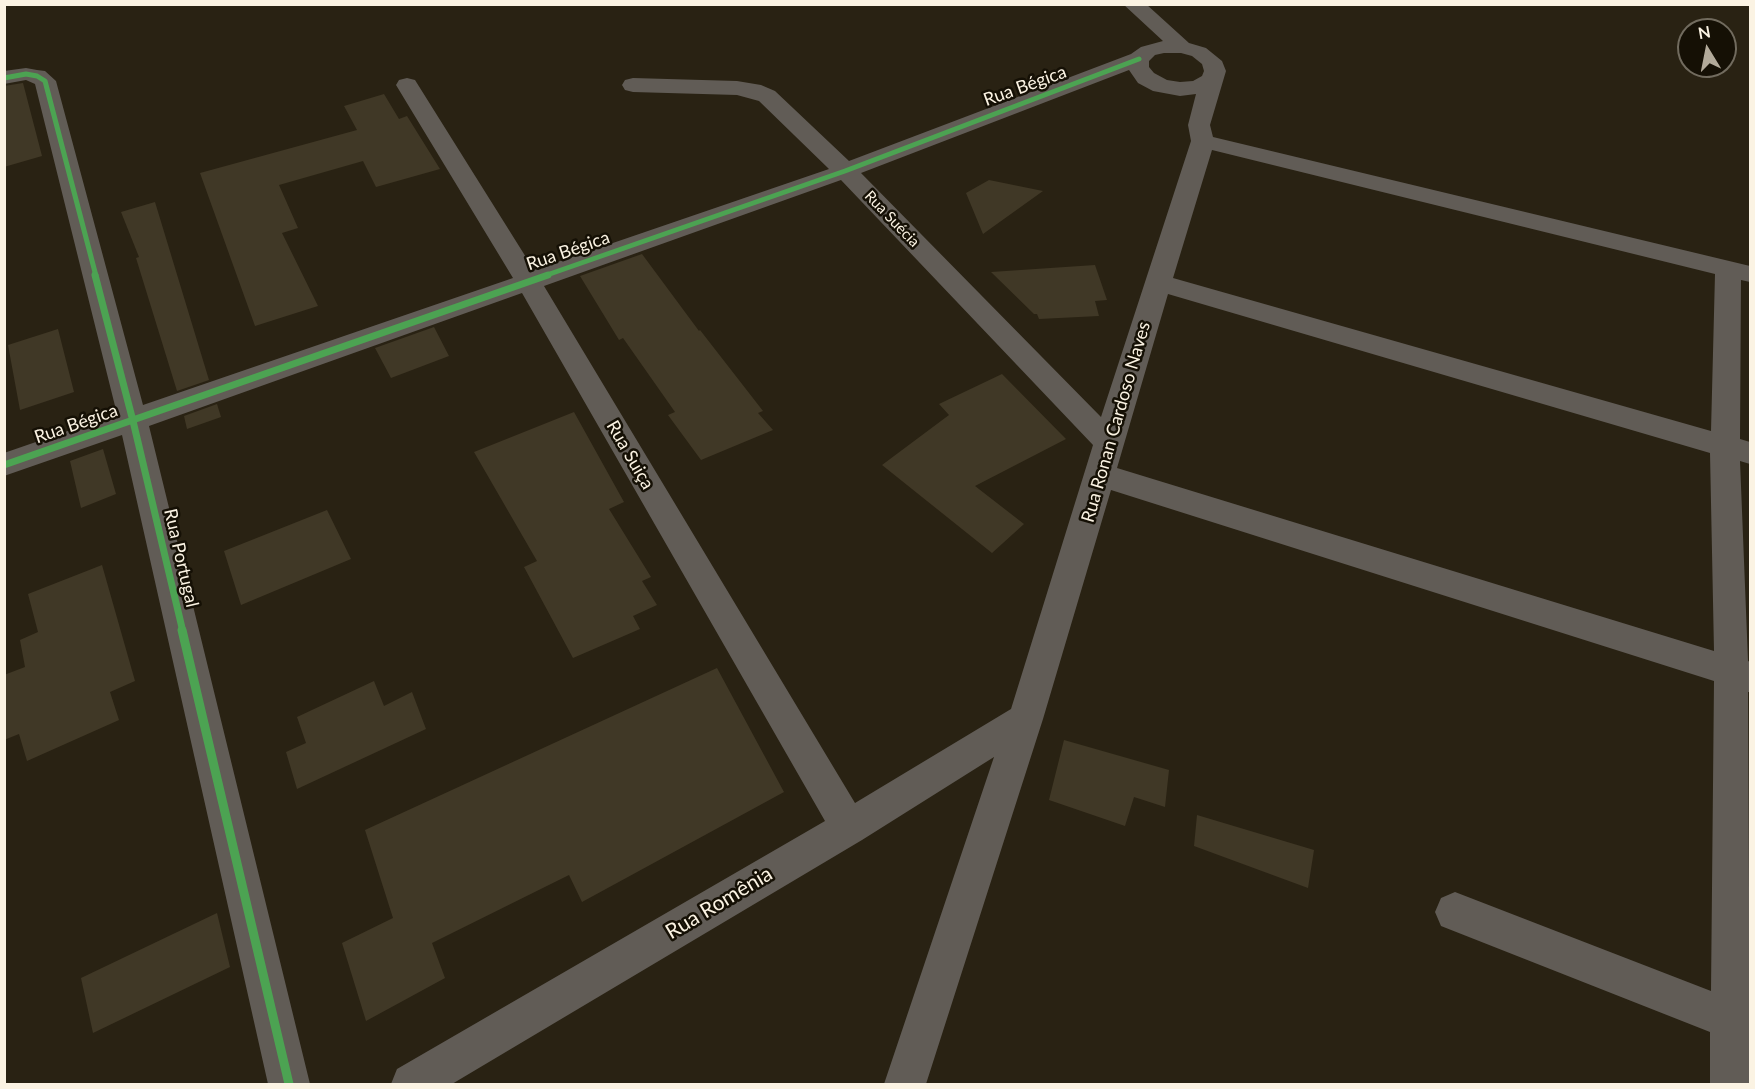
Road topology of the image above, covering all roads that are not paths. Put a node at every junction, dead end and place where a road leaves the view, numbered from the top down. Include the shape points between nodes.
1 (1133, 4) edge
2 (1151, 18) junction
3 (1182, 47) junction
4 (1149, 68) junction
5 (4, 78) edge
6 (1211, 80) junction
7 (407, 85) dead end
8 (633, 85) dead end
9 (1201, 133) junction
10 (845, 171) junction
11 (1739, 271) edge
12 (528, 281) junction
13 (1157, 282) junction
14 (133, 421) junction
15 (1108, 442) junction
16 (1738, 449) edge
17 (4, 465) edge
18 (1100, 475) junction
19 (1741, 674) edge
20 (1025, 719) junction
21 (849, 827) junction
22 (1455, 912) dead end
23 (1740, 1023) edge
24 (289, 1084) edge
25 (411, 1084) edge
26 (905, 1084) edge
27 (1731, 1084) edge

1 - 2 street
2 - 3 street
2 - 4 street
3 - 4 street via 1164,47
3 - 6 street via 1211,61 1215,71
4 - 6 street via 1180,88 1198,87
4 - 9 street
4 - 10 street, Rua Bégica via 1080,82
5 - 14 street, Rua Portugal via 26,74 45,81
6 - 9 street, Rua Ronan Cardoso Naves
7 - 12 street, Rua Suiça
8 - 10 street, Rua Suécia via 753,90 767,96
9 - 11 street
9 - 13 street, Rua Ronan Cardoso Naves
10 - 12 street, Rua Bégica
10 - 15 street, Rua Suécia
11 - 16 street
12 - 14 street, Rua Bégica
12 - 21 street, Rua Suiça
13 - 15 street, Rua Ronan Cardoso Naves
13 - 16 street
14 - 17 street, Rua Bégica
14 - 24 street, Rua Portugal
15 - 18 street, Rua Ronan Cardoso Naves
16 - 19 street
18 - 19 street
18 - 20 street, Rua Ronan Cardoso Naves
19 - 23 street
20 - 21 street, Rua Romênia
20 - 26 street, Rua Ronan Cardoso Naves
21 - 25 street, Rua Romênia
22 - 23 street
23 - 27 street

